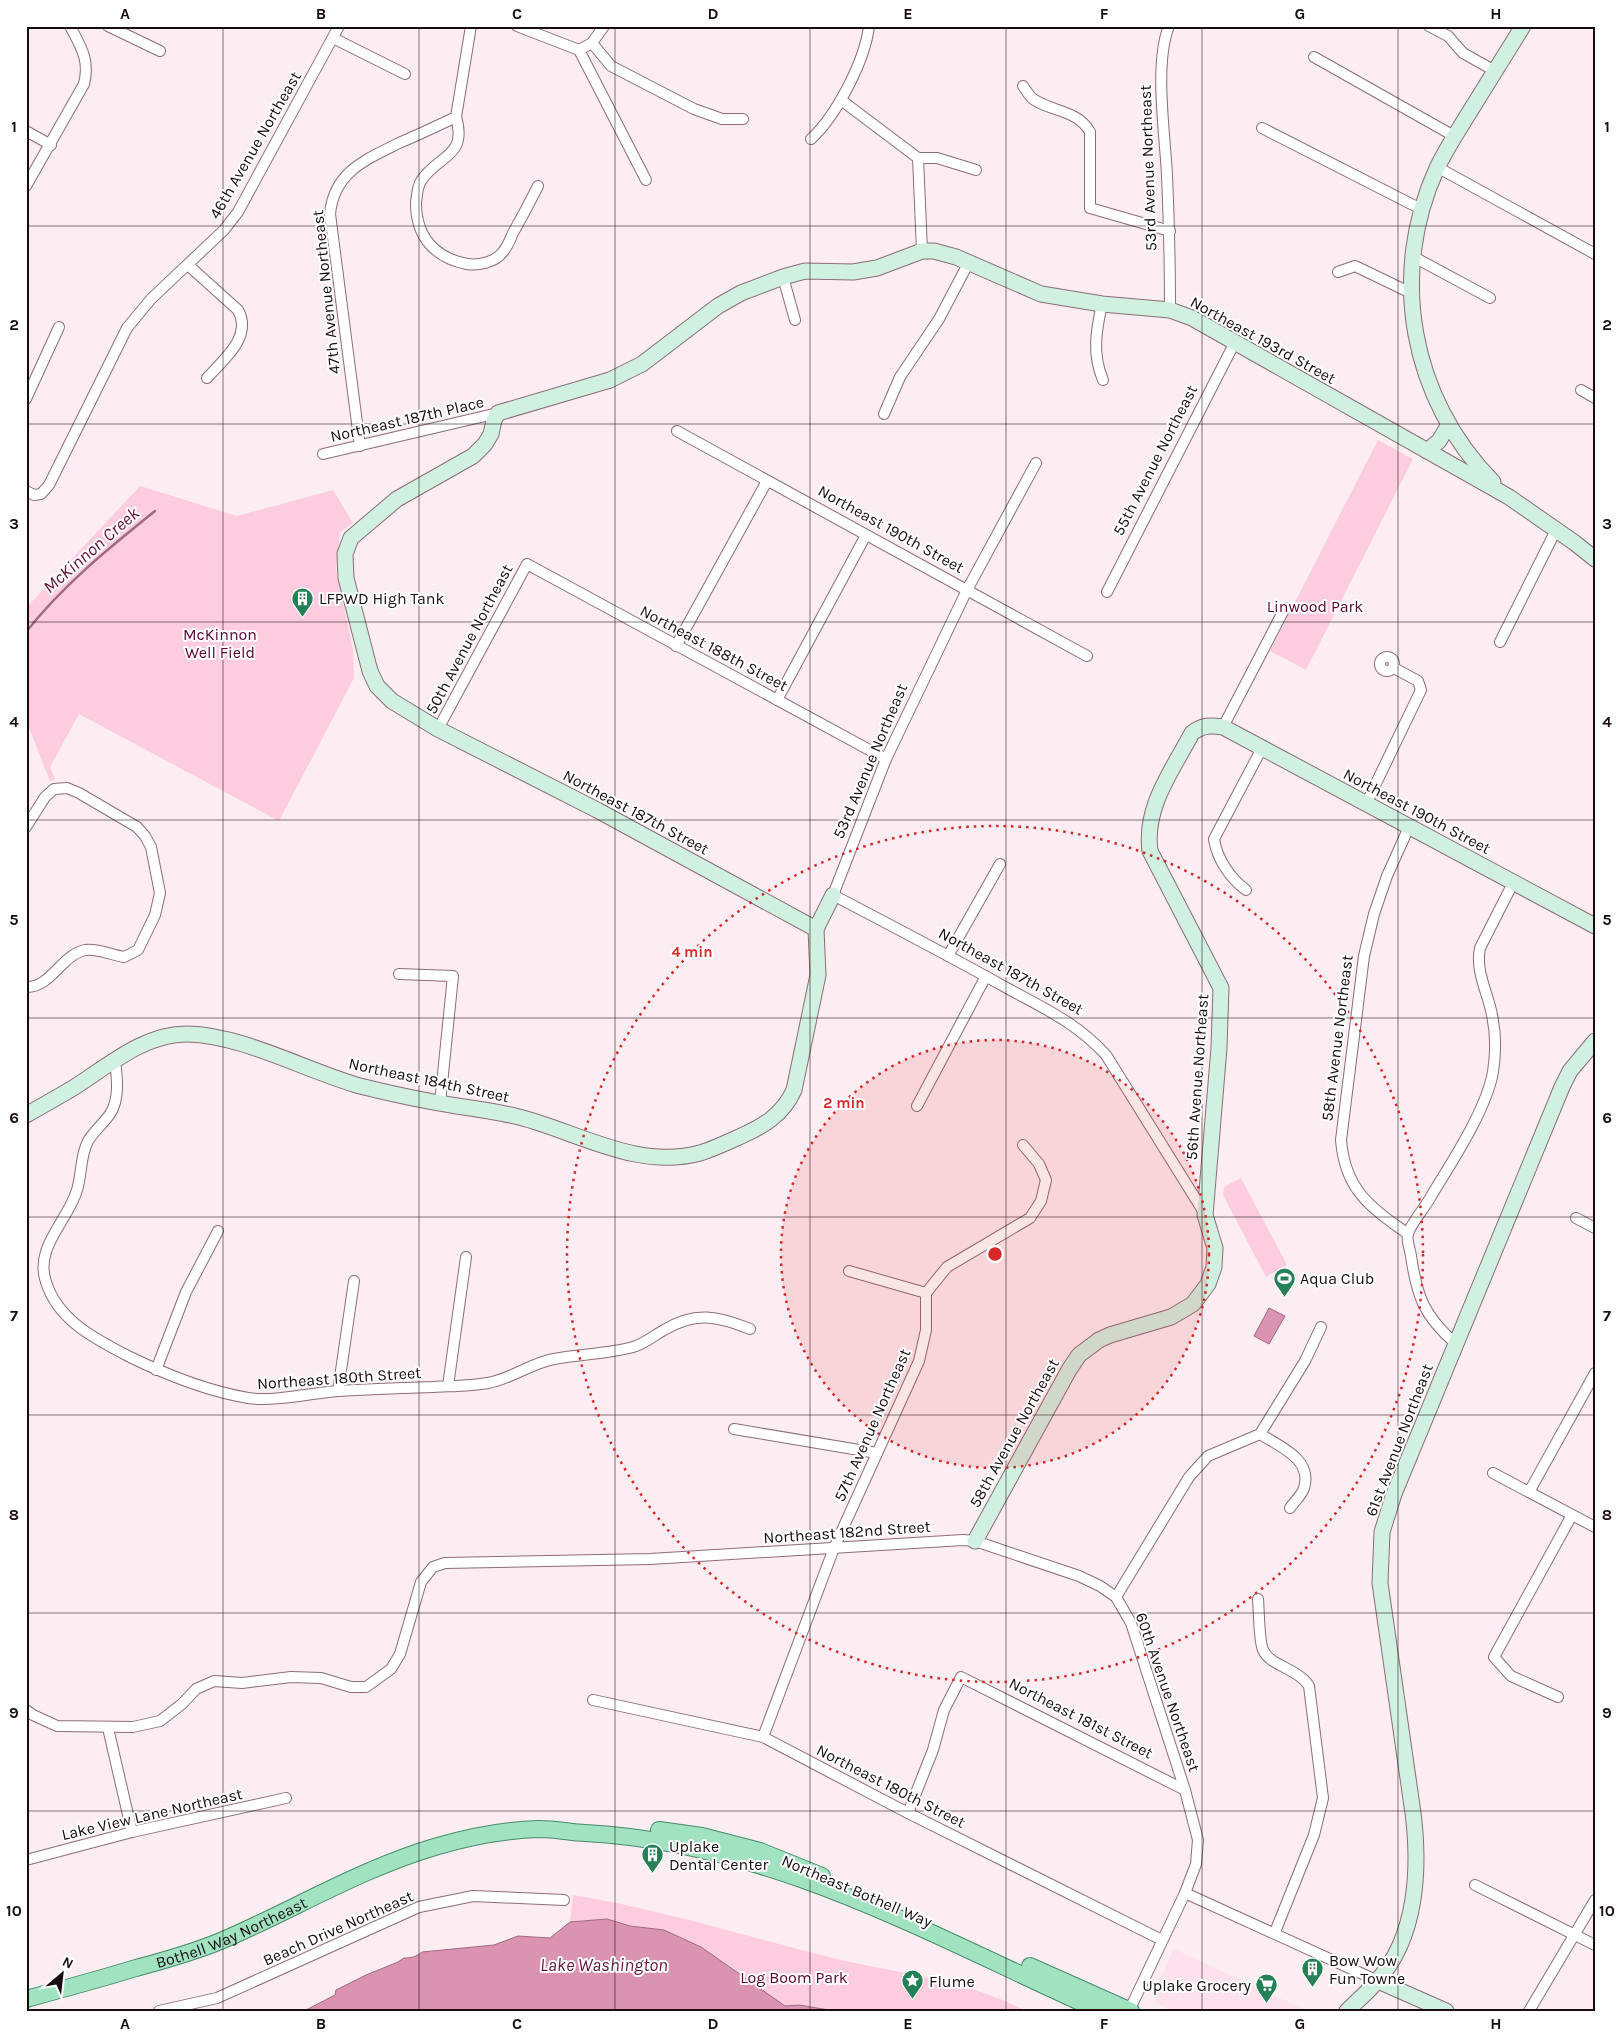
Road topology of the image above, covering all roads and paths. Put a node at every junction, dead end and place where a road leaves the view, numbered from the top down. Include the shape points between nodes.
1 (70, 26) edge
2 (108, 26) edge
3 (339, 26) edge
4 (471, 26) edge
5 (517, 26) edge
6 (604, 26) edge
7 (869, 26) edge
8 (1169, 26) edge
9 (1430, 26) edge
10 (1523, 26) edge
11 (333, 38) junction
12 (592, 42) junction
13 (579, 50) junction
14 (160, 51) dead end
15 (1314, 57) dead end
16 (1495, 71) junction
17 (405, 74) dead end
18 (1023, 86) dead end
19 (841, 100) junction
20 (456, 117) junction
21 (743, 119) dead end
22 (1262, 128) dead end
23 (26, 131) edge
24 (1454, 136) junction
25 (811, 139) dead end
26 (51, 145) junction
27 (918, 158) junction
28 (1437, 167) junction
29 (976, 170) dead end
30 (646, 180) dead end
31 (26, 186) edge
32 (538, 186) dead end
33 (1421, 209) junction
34 (1170, 231) junction
35 (922, 250) junction
36 (1595, 254) edge
37 (1412, 256) junction
38 (969, 262) junction
39 (188, 265) junction
40 (1338, 272) dead end
41 (783, 277) junction
42 (1410, 293) junction
43 (1490, 298) dead end
44 (1102, 304) junction
45 (1170, 310) junction
46 (795, 320) dead end
47 (59, 327) dead end
48 (1234, 344) junction
49 (207, 378) dead end
50 (1103, 380) dead end
51 (1580, 390) dead end
52 (1595, 398) edge
53 (26, 399) edge
54 (498, 413) junction
55 (884, 414) dead end
56 (1448, 426) junction
57 (677, 432) dead end
58 (360, 446) junction
59 (1427, 452) junction
60 (323, 454) dead end
61 (1036, 463) dead end
62 (767, 481) junction
63 (26, 491) edge
64 (1508, 497) junction
65 (1556, 530) junction
66 (866, 535) junction
67 (1595, 559) edge
68 (527, 564) joint
69 (967, 590) junction
70 (1107, 592) dead end
71 (1285, 608) dead end
72 (1500, 642) dead end
73 (676, 646) junction
74 (1087, 656) dead end
75 (1394, 668) dead end
76 (777, 700) junction
77 (1223, 727) junction
78 (438, 729) junction
79 (1262, 748) junction
80 (886, 759) junction
81 (1366, 804) junction
82 (26, 827) edge
83 (1409, 827) junction
84 (1000, 864) dead end
85 (1513, 883) junction
86 (1246, 890) dead end
87 (832, 895) junction
88 (1595, 926) edge
89 (816, 929) junction
90 (948, 956) junction
91 (399, 974) dead end
92 (986, 976) junction
93 (26, 987) edge
94 (1595, 1041) edge
95 (115, 1060) junction
96 (794, 1090) joint
97 (440, 1103) junction
98 (917, 1106) dead end
99 (26, 1115) edge
100 (1022, 1145) dead end
101 (1205, 1215) junction
102 (1576, 1218) dead end
103 (1595, 1228) edge
104 (218, 1231) dead end
105 (1408, 1234) junction
106 (466, 1257) dead end
107 (849, 1271) dead end
108 (354, 1281) dead end
109 (926, 1293) junction
110 (1322, 1327) dead end
111 (750, 1329) dead end
112 (1456, 1344) junction
113 (156, 1370) junction
114 (1595, 1372) edge
115 (448, 1386) junction
116 (338, 1391) junction
117 (734, 1429) dead end
118 (1260, 1434) junction
119 (877, 1453) junction
120 (1493, 1473) dead end
121 (1530, 1492) junction
122 (1290, 1508) dead end
123 (1572, 1515) junction
124 (1595, 1527) edge
125 (975, 1541) junction
126 (834, 1548) junction
127 (1116, 1597) junction
128 (1258, 1599) dead end
129 (1558, 1697) dead end
130 (593, 1700) dead end
131 (26, 1710) edge
132 (108, 1728) junction
133 (763, 1737) junction
134 (1185, 1790) junction
135 (286, 1798) dead end
136 (908, 1812) junction
137 (540, 1829) junction
138 (132, 1832) junction
139 (429, 1849) joint
140 (26, 1860) edge
141 (1475, 1886) dead end
142 (1185, 1893) junction
143 (564, 1900) dead end
144 (1595, 1900) edge
145 (1275, 1932) junction
146 (1575, 1935) junction
147 (1162, 1940) junction
148 (1595, 1945) edge
149 (1378, 1981) junction
150 (26, 1999) edge
151 (1130, 2010) edge
152 (159, 2011) edge
153 (1100, 2011) edge
154 (1347, 2011) edge
155 (1446, 2011) edge
156 (1529, 2011) edge

1 - 26 street via 84,53 87,71 84,84
2 - 14 street
3 - 11 street, 46th Avenue Northeast
4 - 20 street
5 - 13 street
6 - 12 street
7 - 19 street via 868,42
8 - 34 street, 53rd Avenue Northeast via 1163,49 1162,75
9 - 16 street via 1448,36 1463,53
10 - 16 street
11 - 17 street
11 - 39 street, 46th Avenue Northeast via 238,212
12 - 13 street
12 - 21 street via 611,66 694,109 722,119
13 - 30 street
15 - 24 street
16 - 24 street
18 - 34 street via 1032,99 1086,123 1090,132 1090,208
19 - 25 street via 824,127
19 - 27 street
20 - 32 street via 460,131 456,147 428,171 420,182 417,197 416,214 422,233 434,250 451,261 472,265 488,262 502,254
20 - 58 street, 47th Avenue Northeast via 364,160 349,171 331,200 330,214
22 - 33 street
23 - 26 street
24 - 28 street
26 - 31 street
27 - 29 street via 937,158
27 - 35 street
28 - 33 street
28 - 36 street
33 - 37 street
34 - 45 street, 53rd Avenue Northeast
35 - 38 street, Northeast 193rd Street via 944,253
35 - 41 street via 863,271 805,272
37 - 42 street
37 - 43 street
38 - 44 street, Northeast 193rd Street via 1041,294
38 - 55 street via 939,319 900,377
39 - 49 street via 242,317 243,326 235,346
39 - 63 street, 46th Avenue Northeast via 150,300 127,328 49,485 42,494
40 - 42 street via 1355,266
41 - 46 street
41 - 54 street via 741,293 718,306 642,364 610,380
42 - 56 street via 1414,331 1423,368
44 - 45 street, Northeast 193rd Street
44 - 50 street via 1096,335 1097,365
45 - 48 street, Northeast 193rd Street via 1192,318
47 - 53 street
48 - 59 street, Northeast 193rd Street
48 - 70 street, 55th Avenue Northeast
51 - 52 street
54 - 58 street, Northeast 187th Place
54 - 78 street, Northeast 187th Street via 488,439 473,456 397,499 351,538 344,554 351,602 377,686 392,701
56 - 59 street
56 - 64 street via 1479,468
57 - 62 street, Northeast 190th Street
58 - 60 street, Northeast 187th Place
59 - 64 street, Northeast 193rd Street
61 - 69 street, 53rd Avenue Northeast
62 - 66 street, Northeast 190th Street
62 - 73 street
64 - 65 street, Northeast 193rd Street
65 - 67 street, Northeast 193rd Street
65 - 72 street
66 - 69 street, Northeast 190th Street
66 - 76 street
68 - 73 street, Northeast 188th Street
68 - 78 street, 50th Avenue Northeast
69 - 74 street, Northeast 190th Street
69 - 80 street, 53rd Avenue Northeast
71 - 77 street
73 - 76 street, Northeast 188th Street
75 - 81 street via 1418,681 1421,690
76 - 80 street, Northeast 188th Street
77 - 79 street, Northeast 190th Street
77 - 101 street, 56th Avenue Northeast via 1201,726 1192,733 1156,799 1148,834 1150,851 1221,988
78 - 89 street, Northeast 187th Street
79 - 81 street, Northeast 190th Street
79 - 86 street via 1214,839 1234,881
80 - 87 street, 53rd Avenue Northeast
81 - 83 street, Northeast 190th Street
82 - 93 street via 45,797 54,790 67,788 79,793 137,827 146,836 160,894 155,915 138,950 124,957 84,950 45,982
83 - 85 street, Northeast 190th Street
83 - 105 street, 58th Avenue Northeast via 1387,876 1364,956 1341,1140 1342,1157 1357,1191 1373,1208
84 - 90 street
85 - 88 street, Northeast 190th Street
85 - 105 street via 1478,956 1496,1041 1487,1093
87 - 89 street, 53rd Avenue Northeast
87 - 90 street, Northeast 187th Street
89 - 96 street, 53rd Avenue Northeast via 818,975
90 - 92 street, Northeast 187th Street
91 - 97 street via 453,976
92 - 98 street
92 - 101 street, Northeast 187th Street via 1074,1025 1091,1038 1106,1055
94 - 112 street, 61st Avenue Northeast via 1562,1086
95 - 97 street, Northeast 184th Street via 165,1037 205,1035 256,1049 360,1086
95 - 99 street, Northeast 184th Street
95 - 113 street, Northeast 180th Street via 115,1102 110,1114 87,1142 73,1202 46,1251 45,1281 53,1300 81,1329
96 - 97 street, Northeast 184th Street via 780,1113 760,1128 699,1153 670,1158 627,1153 516,1116
100 - 109 street via 1039,1164 1046,1180 1041,1201 1030,1218 947,1267
101 - 125 street, 58th Avenue Northeast via 1215,1248 1214,1267 1208,1284 1198,1298 1171,1317 1104,1337 1079,1355
102 - 103 street
104 - 113 street via 186,1292
105 - 112 street via 1415,1280 1425,1308 1439,1330
106 - 115 street
107 - 109 street
108 - 116 street
109 - 119 street, 57th Avenue Northeast via 926,1330 920,1361
110 - 118 street via 1306,1361
111 - 115 street, Northeast 180th Street via 716,1317 695,1318 671,1326 635,1347 551,1359 490,1383
112 - 149 street, 61st Avenue Northeast via 1394,1494 1382,1532 1380,1583 1417,1847 1417,1868 1407,1928 1394,1957
113 - 116 street, Northeast 180th Street via 212,1390 251,1398
114 - 121 street
115 - 116 street, Northeast 180th Street
117 - 119 street
118 - 122 street via 1296,1456 1302,1467 1304,1489
118 - 127 street via 1208,1456 1189,1477
119 - 126 street, 57th Avenue Northeast
120 - 121 street
121 - 123 street
123 - 124 street
123 - 129 street via 1494,1657 1511,1676
125 - 126 street, Northeast 182nd Street
125 - 127 street, Northeast 182nd Street via 1079,1576
126 - 132 street, Northeast 182nd Street via 650,1559 445,1563 433,1567 420,1582 400,1654 391,1669 366,1687 351,1687 321,1678 291,1677 242,1683 214,1681 196,1689 160,1721 134,1728
126 - 133 street, 57th Avenue Northeast
127 - 134 street, 60th Avenue Northeast via 1131,1623
128 - 145 street via 1263,1650 1269,1658 1304,1678 1309,1686 1323,1798 1314,1835
130 - 133 street, Northeast 180th Street
131 - 132 street, Northeast 182nd Street via 57,1726
132 - 138 street
133 - 136 street, Northeast 180th Street
134 - 136 street, Northeast 181st Street via 961,1676 944,1710 933,1750
134 - 142 street, 60th Avenue Northeast via 1198,1840 1196,1864
135 - 138 street, Lake View Lane Northeast
136 - 147 street, Northeast 180th Street
137 - 139 main road, Northeast Bothell Way via 501,1833
137 - 151 main road, Northeast Bothell Way via 560,1824 600,1824 702,1836 760,1851
137 - 153 main road, Northeast Bothell Way via 650,1839 750,1861 878,1909
138 - 140 street, Lake View Lane Northeast
139 - 150 main road, Bothell Way Northeast via 379,1866 222,1941
141 - 146 street
142 - 145 street
142 - 147 street, 60th Avenue Northeast
143 - 152 street, Beach Drive Northeast via 473,1896 419,1907 217,1998
144 - 146 street
145 - 149 street
146 - 148 street
146 - 156 street
147 - 151 street, 60th Avenue Northeast
149 - 154 street, 61st Avenue Northeast
149 - 155 street

